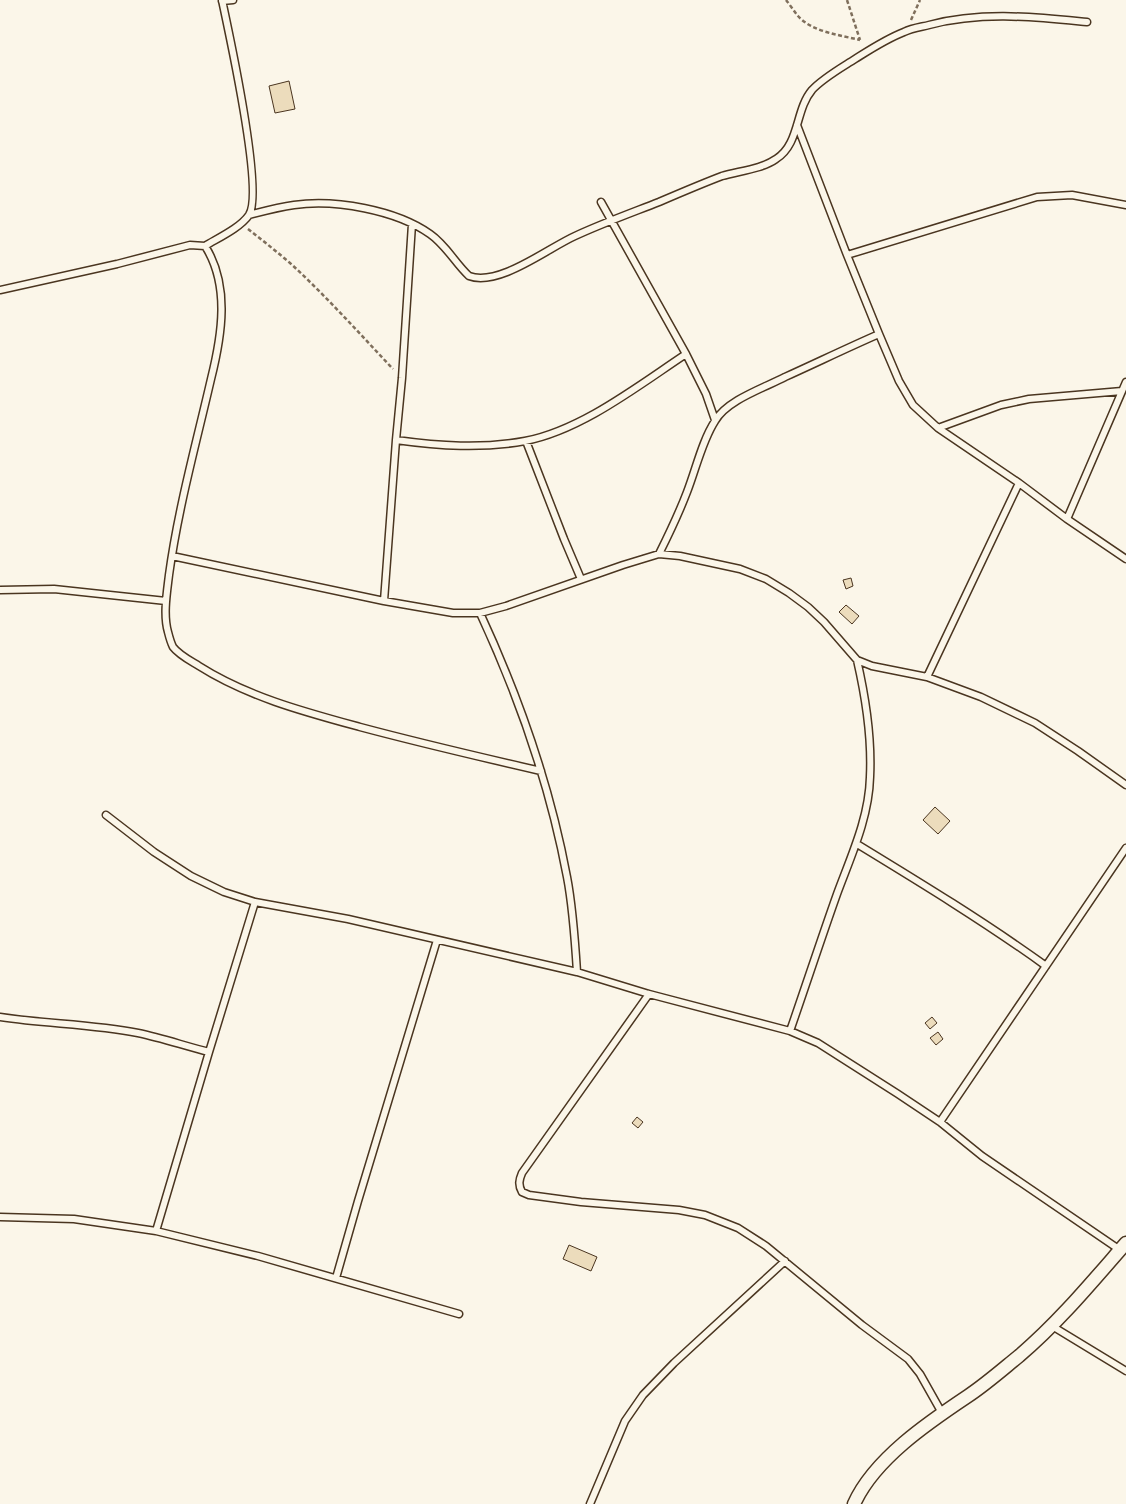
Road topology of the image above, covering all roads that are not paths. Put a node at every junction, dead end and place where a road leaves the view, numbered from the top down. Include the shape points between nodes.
1 (233, 0) edge
2 (222, 1) edge
3 (1087, 22) dead end
4 (797, 125) junction
5 (601, 202) dead end
6 (1126, 205) edge
7 (249, 214) junction
8 (611, 221) junction
9 (412, 224) junction
10 (205, 246) junction
11 (846, 255) junction
12 (0, 290) edge
13 (879, 334) junction
14 (686, 354) junction
15 (1126, 382) edge
16 (1122, 391) junction
17 (715, 420) junction
18 (938, 428) junction
19 (396, 440) junction
20 (526, 441) junction
21 (1019, 483) junction
22 (1067, 519) junction
23 (659, 554) junction
24 (172, 556) junction
25 (1126, 559) edge
26 (581, 579) junction
27 (0, 590) edge
28 (166, 601) junction
29 (384, 601) junction
30 (480, 613) junction
31 (857, 660) junction
32 (927, 676) junction
33 (540, 770) junction
34 (1126, 785) edge
35 (106, 815) dead end
36 (857, 844) junction
37 (1126, 848) edge
38 (255, 902) junction
39 (437, 940) junction
40 (1046, 966) junction
41 (577, 972) junction
42 (649, 994) junction
43 (0, 1016) edge
44 (790, 1031) junction
45 (209, 1052) junction
46 (940, 1122) junction
47 (0, 1217) edge
48 (156, 1231) junction
49 (1123, 1246) edge
50 (785, 1261) junction
51 (336, 1278) junction
52 (459, 1314) dead end
53 (1052, 1326) junction
54 (1126, 1371) edge
55 (942, 1413) junction
56 (857, 1502) edge
57 (590, 1504) edge

1 - 2 lane
2 - 7 lane via 249,148 253,200
3 - 4 lane via 1003,16 966,18 906,31 886,39 813,90
4 - 8 lane via 786,150 768,164 724,176
4 - 11 lane
5 - 8 lane
6 - 11 lane via 1072,195 1037,197
7 - 9 lane via 294,205 329,203 387,214
7 - 10 lane
8 - 9 lane via 575,236 512,270 483,278 469,276 442,244
8 - 14 lane
9 - 19 lane
10 - 12 lane via 190,245
10 - 24 lane via 218,272 222,303 220,334
11 - 13 lane
13 - 17 lane via 731,405
13 - 18 lane via 913,405
14 - 17 lane
14 - 20 lane via 602,409 560,430
15 - 16 lane
16 - 18 lane via 1068,394 1001,404
16 - 22 lane
17 - 23 lane
18 - 21 lane
19 - 20 lane via 436,446
19 - 29 lane
20 - 26 lane
21 - 22 lane
21 - 32 lane
22 - 25 lane
23 - 26 lane
23 - 31 lane via 740,569 766,579 808,607
24 - 28 lane
24 - 29 lane
26 - 30 lane
27 - 28 lane via 54,589
28 - 33 lane via 167,630 174,647 189,660 226,681 297,709 412,741
29 - 30 lane via 453,613
30 - 33 lane via 512,685
31 - 32 lane via 872,666
31 - 36 lane via 869,718 870,778
32 - 34 lane via 1035,723
33 - 41 lane via 567,878
35 - 38 lane via 190,876
36 - 40 lane via 946,898
36 - 44 lane
37 - 40 lane
38 - 39 lane
38 - 45 lane
39 - 41 lane
39 - 51 lane
40 - 46 lane
41 - 42 lane
42 - 44 lane
42 - 50 lane via 522,1173 519,1186 522,1192 581,1202 705,1215 738,1228
43 - 45 lane via 138,1034
44 - 46 lane via 818,1043
45 - 48 lane
46 - 49 lane via 982,1156
47 - 48 lane via 74,1219
48 - 51 lane
49 - 53 street
50 - 55 lane via 908,1359
50 - 57 lane via 642,1395 625,1421
51 - 52 lane
53 - 54 lane
53 - 55 street via 970,1395
55 - 56 street via 886,1459

